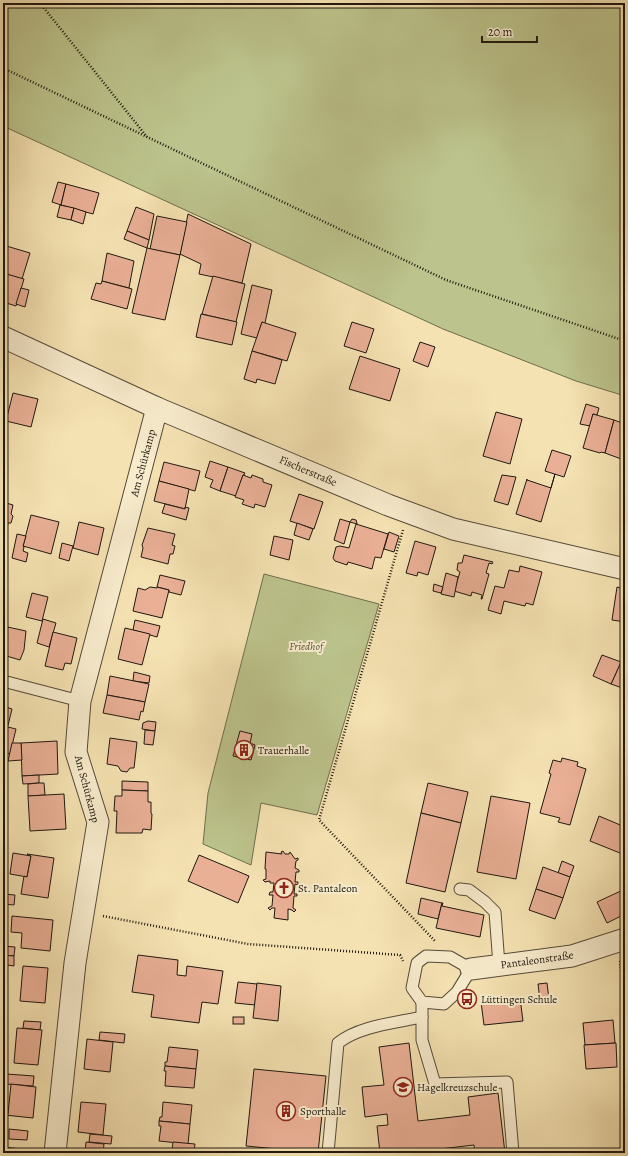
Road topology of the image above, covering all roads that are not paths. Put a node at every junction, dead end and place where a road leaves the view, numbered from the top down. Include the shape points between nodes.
1 (3, 337) edge
2 (157, 408) junction
3 (625, 568) edge
4 (3, 681) edge
5 (80, 701) junction
6 (460, 889) dead end
7 (621, 941) edge
8 (499, 965) junction
9 (471, 969) junction
10 (422, 1002) junction
11 (422, 1017) junction
12 (55, 1153) edge
13 (328, 1153) edge
14 (513, 1153) edge

1 - 2 street, Fischerstraße
2 - 3 street, Fischerstraße via 380,502 453,529
2 - 5 street, Am Schürkamp
4 - 5 lane
5 - 12 street, Am Schürkamp via 76,752 98,822 75,963
6 - 8 lane via 469,890 495,912
7 - 8 street, Pantaleonstraße via 572,956
8 - 9 street, Pantaleonstraße
9 - 10 lane via 457,992 444,1004
9 - 10 lane via 450,957 426,956 417,963 412,988
10 - 11 lane
11 - 13 lane via 362,1030 338,1043
11 - 14 lane via 422,1040 435,1084 507,1082

